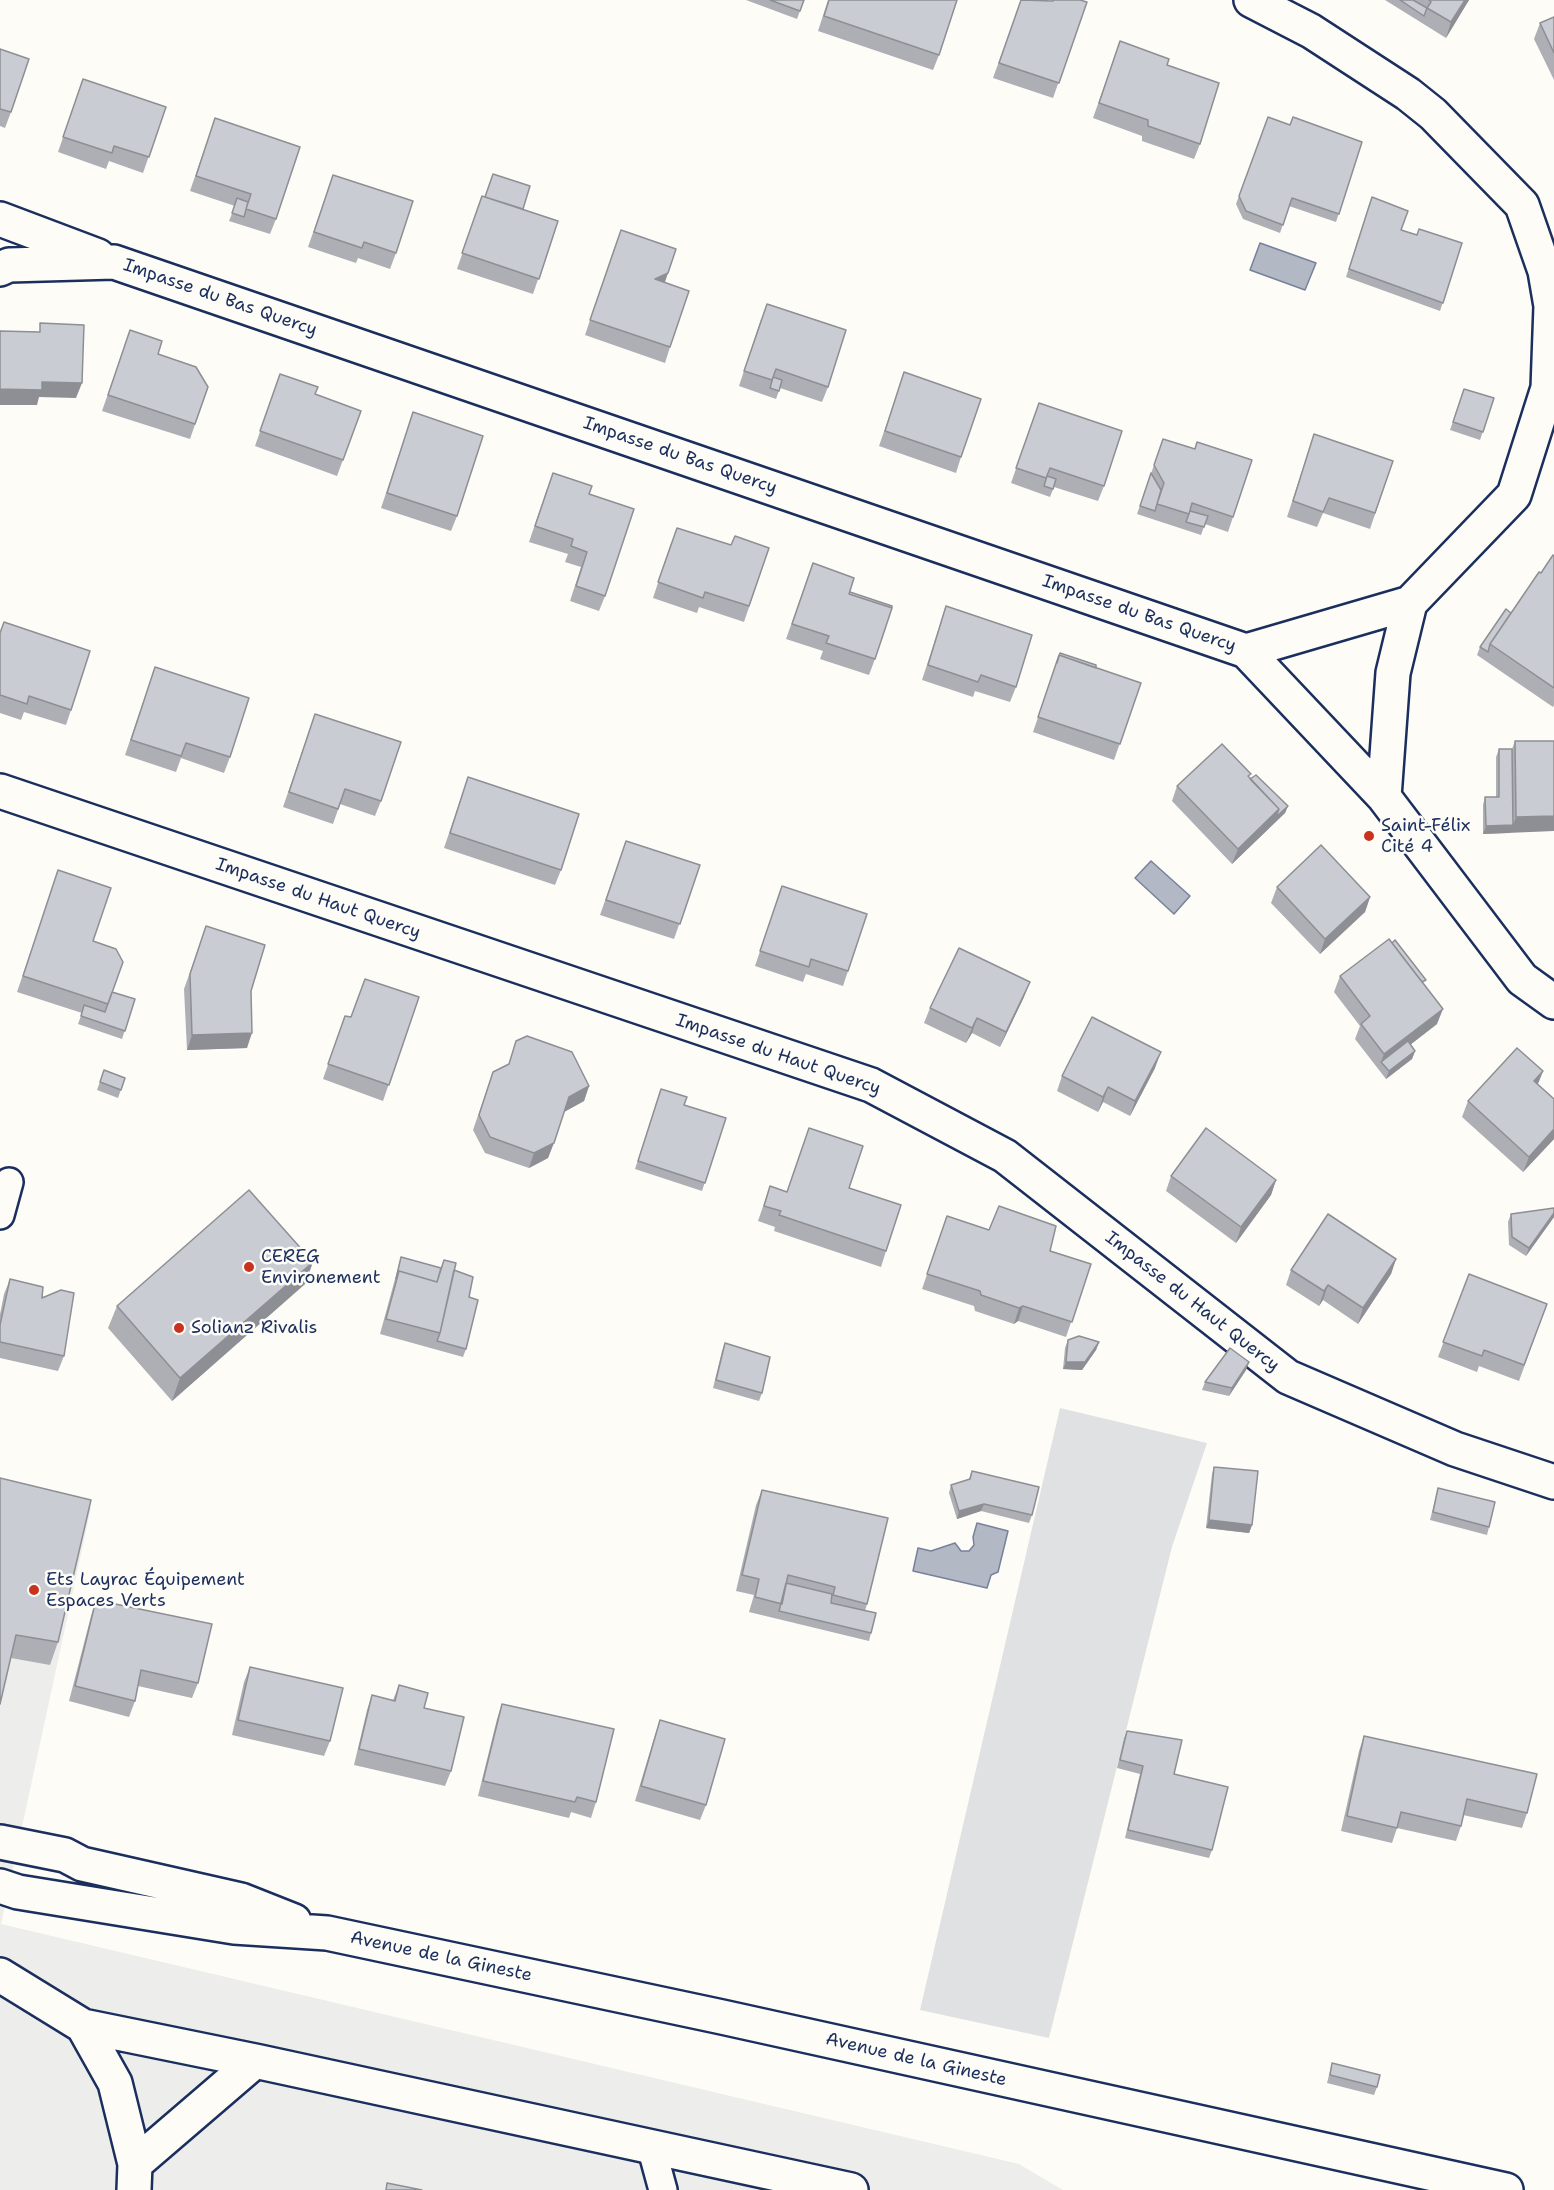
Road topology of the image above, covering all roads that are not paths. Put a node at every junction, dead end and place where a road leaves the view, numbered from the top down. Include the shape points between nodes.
1 (1251, 0) edge
2 (0, 219) edge
3 (114, 262) junction
4 (0, 269) edge
5 (1550, 273) edge
6 (1552, 347) edge
7 (1410, 603) junction
8 (1246, 651) junction
9 (0, 791) edge
10 (1384, 797) junction
11 (1554, 1002) edge
12 (9, 1182) dead end
13 (0, 1215) edge
14 (1554, 1482) edge
15 (0, 1842) edge
16 (0, 1886) edge
17 (327, 1933) junction
18 (0, 1975) edge
19 (83, 2026) junction
20 (255, 2061) junction
21 (651, 2146) junction
22 (134, 2177) edge
23 (1421, 2181) edge
24 (663, 2190) edge
25 (851, 2190) edge
26 (1506, 2190) edge

1 - 5 street via 1311,31 1433,114 1522,205
2 - 3 street, Impasse du Bas Quercy
3 - 4 street, Impasse du Bas Quercy via 9,265
3 - 8 street, Impasse du Bas Quercy
5 - 6 street
6 - 7 street via 1548,388 1514,495
7 - 8 street, Impasse du Bas Quercy
7 - 10 street via 1393,673
8 - 10 street, Impasse du Bas Quercy
9 - 14 street, Impasse du Haut Quercy via 872,1085 1005,1156 1288,1377 1455,1449
10 - 11 street, Impasse du Bas Quercy via 1522,979
12 - 13 lane
15 - 17 street, Avenue de la Gineste via 241,1900
16 - 17 street, Avenue de la Gineste via 234,1927
17 - 23 street, Avenue de la Gineste via 722,2017
18 - 19 street
19 - 20 street
19 - 22 street via 115,2083
20 - 21 street
20 - 22 street
21 - 24 lane
21 - 25 street
23 - 26 street, Avenue de la Gineste

